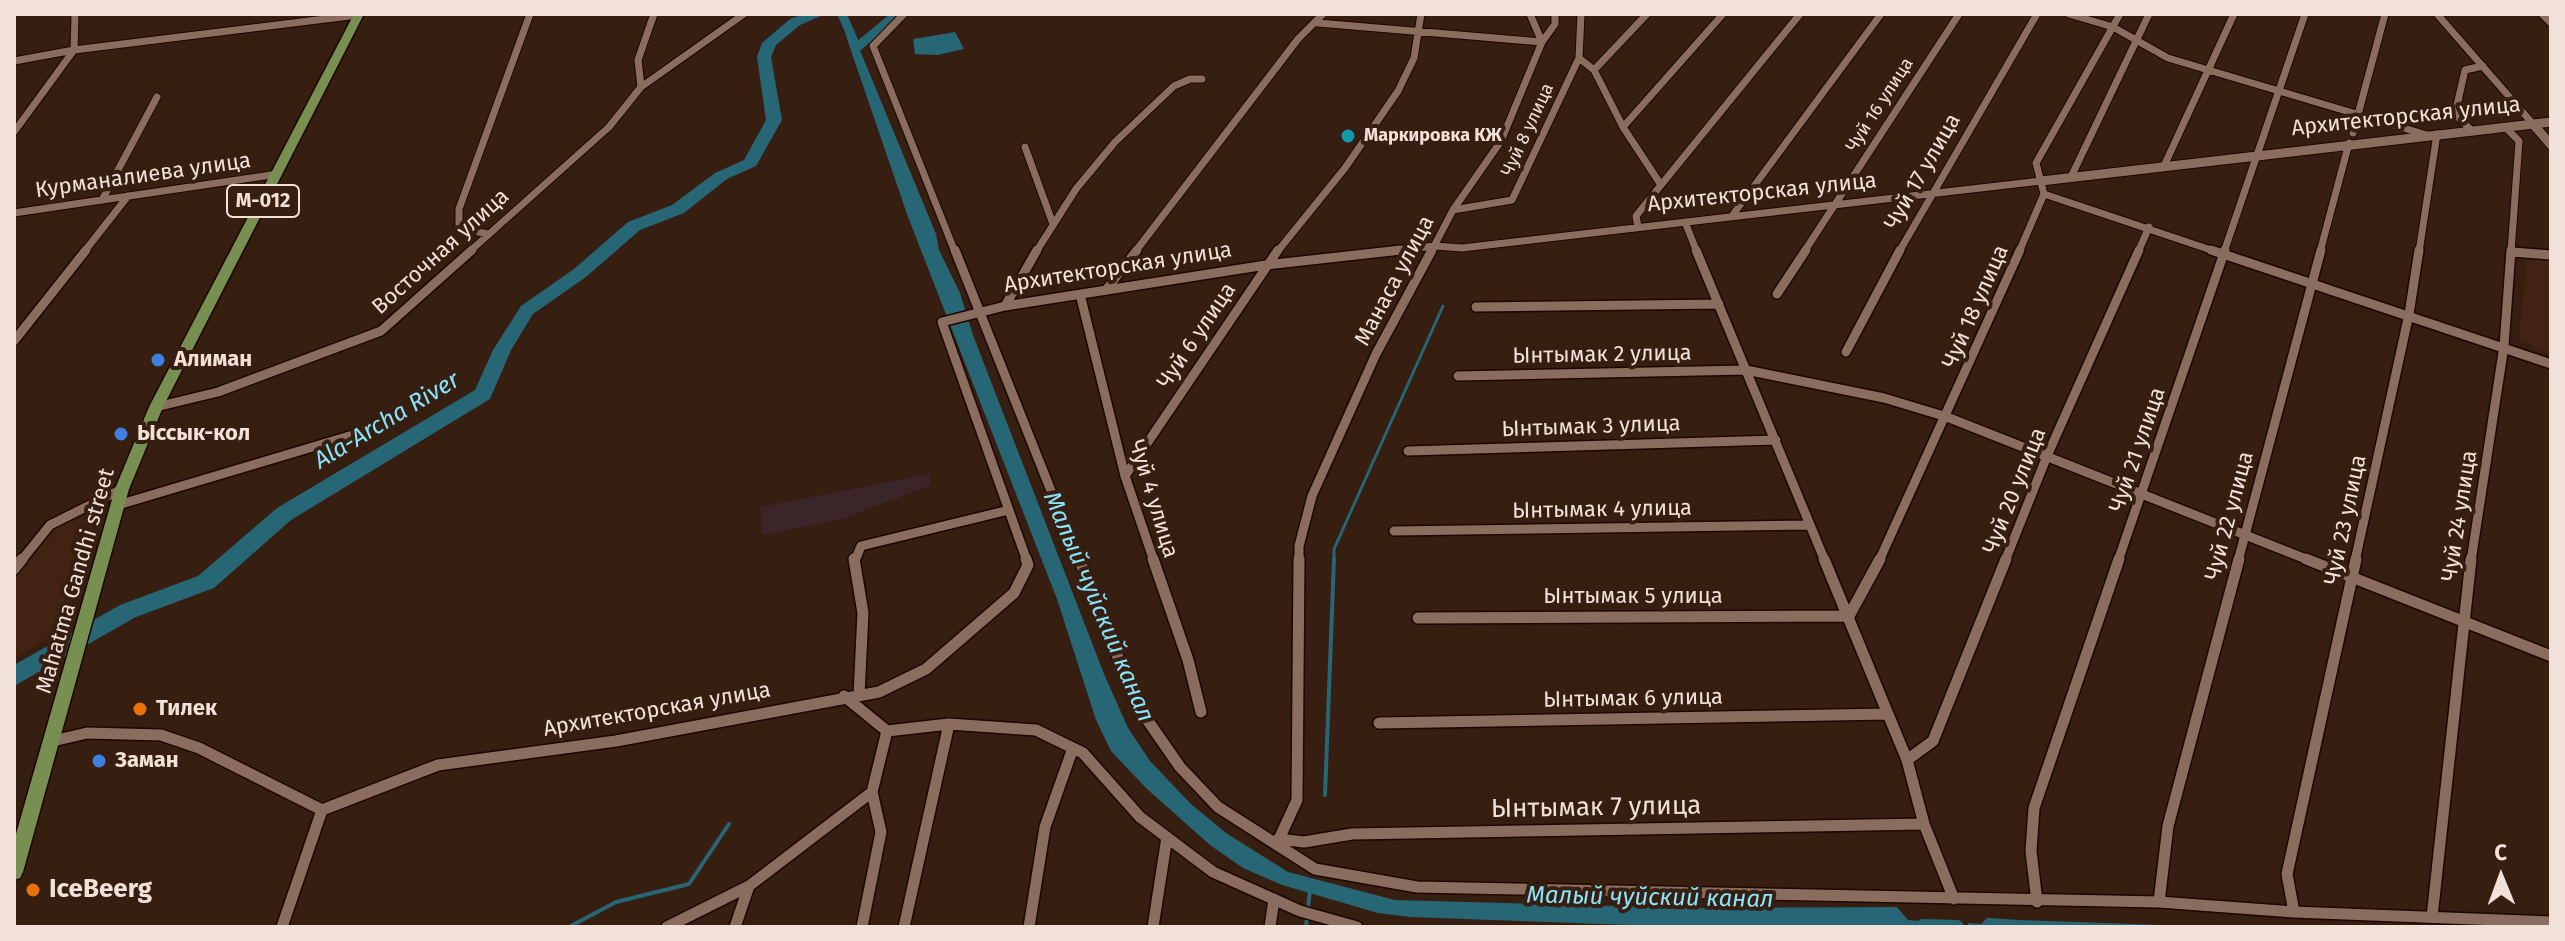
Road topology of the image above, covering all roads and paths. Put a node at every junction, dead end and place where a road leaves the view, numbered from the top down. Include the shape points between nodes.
1 (75, 14) edge
2 (359, 14) edge
3 (530, 14) edge
4 (654, 14) edge
5 (744, 14) edge
6 (904, 14) edge
7 (1323, 14) edge
8 (1421, 14) edge
9 (1530, 14) edge
10 (1555, 14) edge
11 (1581, 14) edge
12 (1647, 14) edge
13 (1723, 14) edge
14 (1800, 14) edge
15 (1881, 14) edge
16 (1959, 14) edge
17 (2037, 14) edge
18 (2069, 14) edge
19 (2120, 14) edge
20 (2149, 14) edge
21 (2234, 14) edge
22 (2305, 14) edge
23 (2385, 14) edge
24 (2437, 14) edge
25 (2542, 14) edge
26 (1318, 23) junction
27 (2551, 23) edge
28 (2113, 27) junction
29 (1419, 33) junction
30 (2137, 39) junction
31 (1542, 42) junction
32 (74, 50) junction
33 (1579, 58) junction
34 (14, 61) edge
35 (2483, 66) junction
36 (1594, 70) junction
37 (2210, 70) junction
38 (1202, 79) dead end
39 (641, 87) junction
40 (2280, 90) junction
41 (157, 97) dead end
42 (2359, 114) junction
43 (2551, 122) edge
44 (2533, 124) junction
45 (1623, 127) junction
46 (2505, 127) junction
47 (2471, 130) junction
48 (14, 132) edge
49 (2432, 135) junction
50 (2351, 138) junction
51 (2551, 145) edge
52 (1025, 147) dead end
53 (2258, 153) junction
54 (2164, 166) junction
55 (278, 174) junction
56 (2071, 177) junction
57 (2041, 181) junction
58 (1661, 185) junction
59 (2044, 194) junction
60 (1929, 195) junction
61 (128, 196) junction
62 (102, 200) junction
63 (1833, 206) junction
64 (1453, 210) junction
65 (14, 213) edge
66 (1732, 216) junction
67 (1685, 222) junction
68 (1053, 224) junction
69 (1638, 227) junction
70 (2149, 227) junction
71 (487, 234) junction
72 (1435, 246) junction
73 (2512, 252) junction
74 (2225, 253) junction
75 (2551, 255) edge
76 (1266, 265) junction
77 (2313, 282) junction
78 (1106, 290) junction
79 (1080, 294) junction
80 (1777, 294) dead end
81 (1719, 304) junction
82 (1005, 306) junction
83 (1476, 307) dead end
84 (979, 311) junction
85 (2409, 314) junction
86 (14, 341) edge
87 (2504, 346) junction
88 (1846, 352) dead end
89 (2551, 364) edge
90 (1746, 370) junction
91 (1458, 376) dead end
92 (156, 407) junction
93 (1947, 417) junction
94 (373, 429) dead end
95 (1776, 440) junction
96 (1408, 451) dead end
97 (2047, 456) junction
98 (1125, 476) junction
99 (122, 489) junction
100 (2143, 494) junction
101 (118, 505) junction
102 (1009, 510) junction
103 (1809, 525) junction
104 (1394, 531) dead end
105 (2243, 534) junction
106 (14, 569) edge
107 (2352, 577) junction
108 (1849, 616) junction
109 (1418, 618) dead end
110 (2462, 621) junction
111 (2551, 656) edge
112 (859, 695) junction
113 (844, 696) junction
114 (1201, 712) dead end
115 (1888, 714) junction
116 (1379, 723) dead end
117 (949, 724) junction
118 (887, 731) junction
119 (53, 741) junction
120 (1073, 748) junction
121 (1907, 760) junction
122 (872, 792) junction
123 (322, 810) junction
124 (1924, 824) junction
125 (1167, 837) junction
126 (1276, 840) junction
127 (14, 872) edge
128 (749, 886) junction
129 (1274, 899) junction
130 (1954, 899) junction
131 (2037, 902) junction
132 (2159, 902) junction
133 (2294, 912) junction
134 (2432, 917) junction
135 (2551, 922) edge
136 (282, 927) edge
137 (667, 927) edge
138 (735, 927) edge
139 (862, 927) edge
140 (904, 927) edge
141 (1029, 927) edge
142 (1153, 927) edge
143 (1270, 927) edge
144 (1357, 927) edge

1 - 32 street
2 - 32 street
2 - 55 main road, Mahatma Gandhi street / М-012
3 - 71 street via 459,209 459,227
4 - 39 street via 638,60
5 - 39 street, Восточная улица
6 - 84 street via 873,46
7 - 26 street
8 - 29 street, Чуй 6 улица
9 - 31 street
10 - 31 street, Манаса улица via 1555,24
11 - 33 street, Чуй 8 улица
12 - 36 street
13 - 45 street
14 - 58 street
15 - 66 street
16 - 63 street, Чуй 16 улица
17 - 60 street, Чуй 17 улица
18 - 28 street
19 - 28 street
20 - 30 street
21 - 37 street
22 - 40 street, Чуй 21 улица
23 - 42 street, Чуй 22 улица
24 - 35 street
25 - 27 street
26 - 29 street
26 - 78 street via 1298,39
28 - 30 street
28 - 57 street via 2036,163
29 - 31 street
29 - 76 street, Чуй 6 улица via 1398,91 1345,168
30 - 37 street via 2168,58
30 - 56 street
31 - 64 street, Манаса улица via 1501,141
32 - 34 street
32 - 48 street
33 - 36 street
33 - 64 street, Чуй 8 улица via 1512,200
35 - 44 street
35 - 47 street via 2465,70 2455,114
36 - 45 street
37 - 40 street
37 - 54 street
38 - 68 street via 1174,86 1115,142
39 - 71 street, Восточная улица via 609,127
40 - 42 street
40 - 53 street, Чуй 21 улица
41 - 62 street
42 - 49 street
42 - 50 street, Чуй 22 улица
43 - 44 street, Архитекторская улица
44 - 46 street, Архитекторская улица
44 - 51 street
45 - 58 street
46 - 47 street, Архитекторская улица
46 - 73 street, Чуй 24 улица via 2519,141
47 - 49 street, Архитекторская улица
49 - 50 street, Архитекторская улица
49 - 85 street, Чуй 23 улица
50 - 53 street, Архитекторская улица
50 - 77 street, Чуй 22 улица
52 - 68 street
53 - 54 street, Архитекторская улица
53 - 74 street, Чуй 21 улица
54 - 56 street, Архитекторская улица
55 - 61 street, Курманалиева улица
55 - 92 main road, Mahatma Gandhi street / М-012
56 - 57 street, Архитекторская улица
57 - 59 street
57 - 60 street, Архитекторская улица
58 - 69 street via 1636,216
59 - 70 street
59 - 93 street, Чуй 18 улица
60 - 63 street, Архитекторская улица
60 - 88 street, Чуй 17 улица
61 - 62 street, Курманалиева улица
61 - 86 street
62 - 65 street, Курманалиева улица
63 - 66 street, Архитекторская улица
63 - 80 street, Чуй 16 улица
64 - 72 street, Манаса улица
66 - 67 street, Архитекторская улица
67 - 69 street, Архитекторская улица
67 - 81 street
68 - 82 street
69 - 72 street, Архитекторская улица via 1462,248
70 - 74 street
70 - 97 street, Чуй 20 улица
71 - 92 street, Восточная улица via 381,331 218,392
72 - 76 street, Архитекторская улица
72 - 126 street, Манаса улица via 1363,382 1312,496 1299,546 1297,800
73 - 75 street
73 - 87 street, Чуй 24 улица
74 - 77 street
74 - 100 street, Чуй 21 улица
76 - 78 street, Архитекторская улица
76 - 98 street, Чуй 6 улица
77 - 85 street
77 - 105 street, Чуй 22 улица
78 - 79 street, Архитекторская улица
79 - 82 street, Архитекторская улица
79 - 98 street, Чуй 4 улица
81 - 83 street
81 - 90 street
82 - 84 street, Архитекторская улица
84 - 102 street, Архитекторская улица via 942,322
84 - 126 street via 1137,705 1180,767 1218,807
85 - 87 street
85 - 107 street, Чуй 23 улица
87 - 89 street
87 - 110 street, Чуй 24 улица
90 - 91 street, Ынтымак 2 улица
90 - 93 street, Ынтымак 2 улица
90 - 95 street
92 - 99 main road, Mahatma Gandhi street / М-012
93 - 97 street, Ынтымак 2 улица
93 - 108 street, Чуй 18 улица
94 - 101 street
95 - 96 street, Ынтымак 3 улица
95 - 103 street
97 - 100 street, Ынтымак 2 улица
97 - 121 street, Чуй 20 улица via 1933,741
98 - 114 street, Чуй 4 улица
99 - 101 main road, Mahatma Gandhi street / М-012
99 - 106 street via 50,525
100 - 105 street, Ынтымак 2 улица
100 - 131 street, Чуй 21 улица via 2034,808 2031,851
101 - 119 main road, Mahatma Gandhi street / М-012
102 - 112 street, Архитекторская улица via 1028,565 1014,593 926,669 879,692
102 - 112 street via 857,550 863,613
103 - 104 street, Ынтымак 4 улица
103 - 108 street
105 - 107 street, Ынтымак 2 улица
105 - 132 street, Чуй 22 улица via 2168,826
107 - 110 street, Ынтымак 2 улица
107 - 133 street, Чуй 23 улица via 2287,874
108 - 109 street, Ынтымак 5 улица
108 - 115 street
110 - 111 street, Ынтымак 2 улица
110 - 134 street, Чуй 24 улица
112 - 113 street, Архитекторская улица
113 - 118 street
113 - 123 street, Архитекторская улица via 616,741 438,765
115 - 116 street, Ынтымак 6 улица
115 - 121 street
117 - 118 street
117 - 120 street via 1036,730
117 - 140 street
118 - 122 street
119 - 123 street via 87,733 161,735 199,748
119 - 127 main road, Mahatma Gandhi street / М-012
120 - 125 street via 1140,817
120 - 141 street via 1045,827
121 - 124 street
122 - 128 street
122 - 139 street via 881,832
123 - 136 street
124 - 126 street, Ынтымак 7 улица via 1352,834 1304,842
124 - 130 street
125 - 129 street via 1213,872
125 - 142 street
126 - 130 street via 1315,869 1417,887
128 - 137 street
128 - 138 street
129 - 143 street
129 - 144 street
130 - 131 street
131 - 132 street
132 - 133 street
133 - 134 street
134 - 135 street

